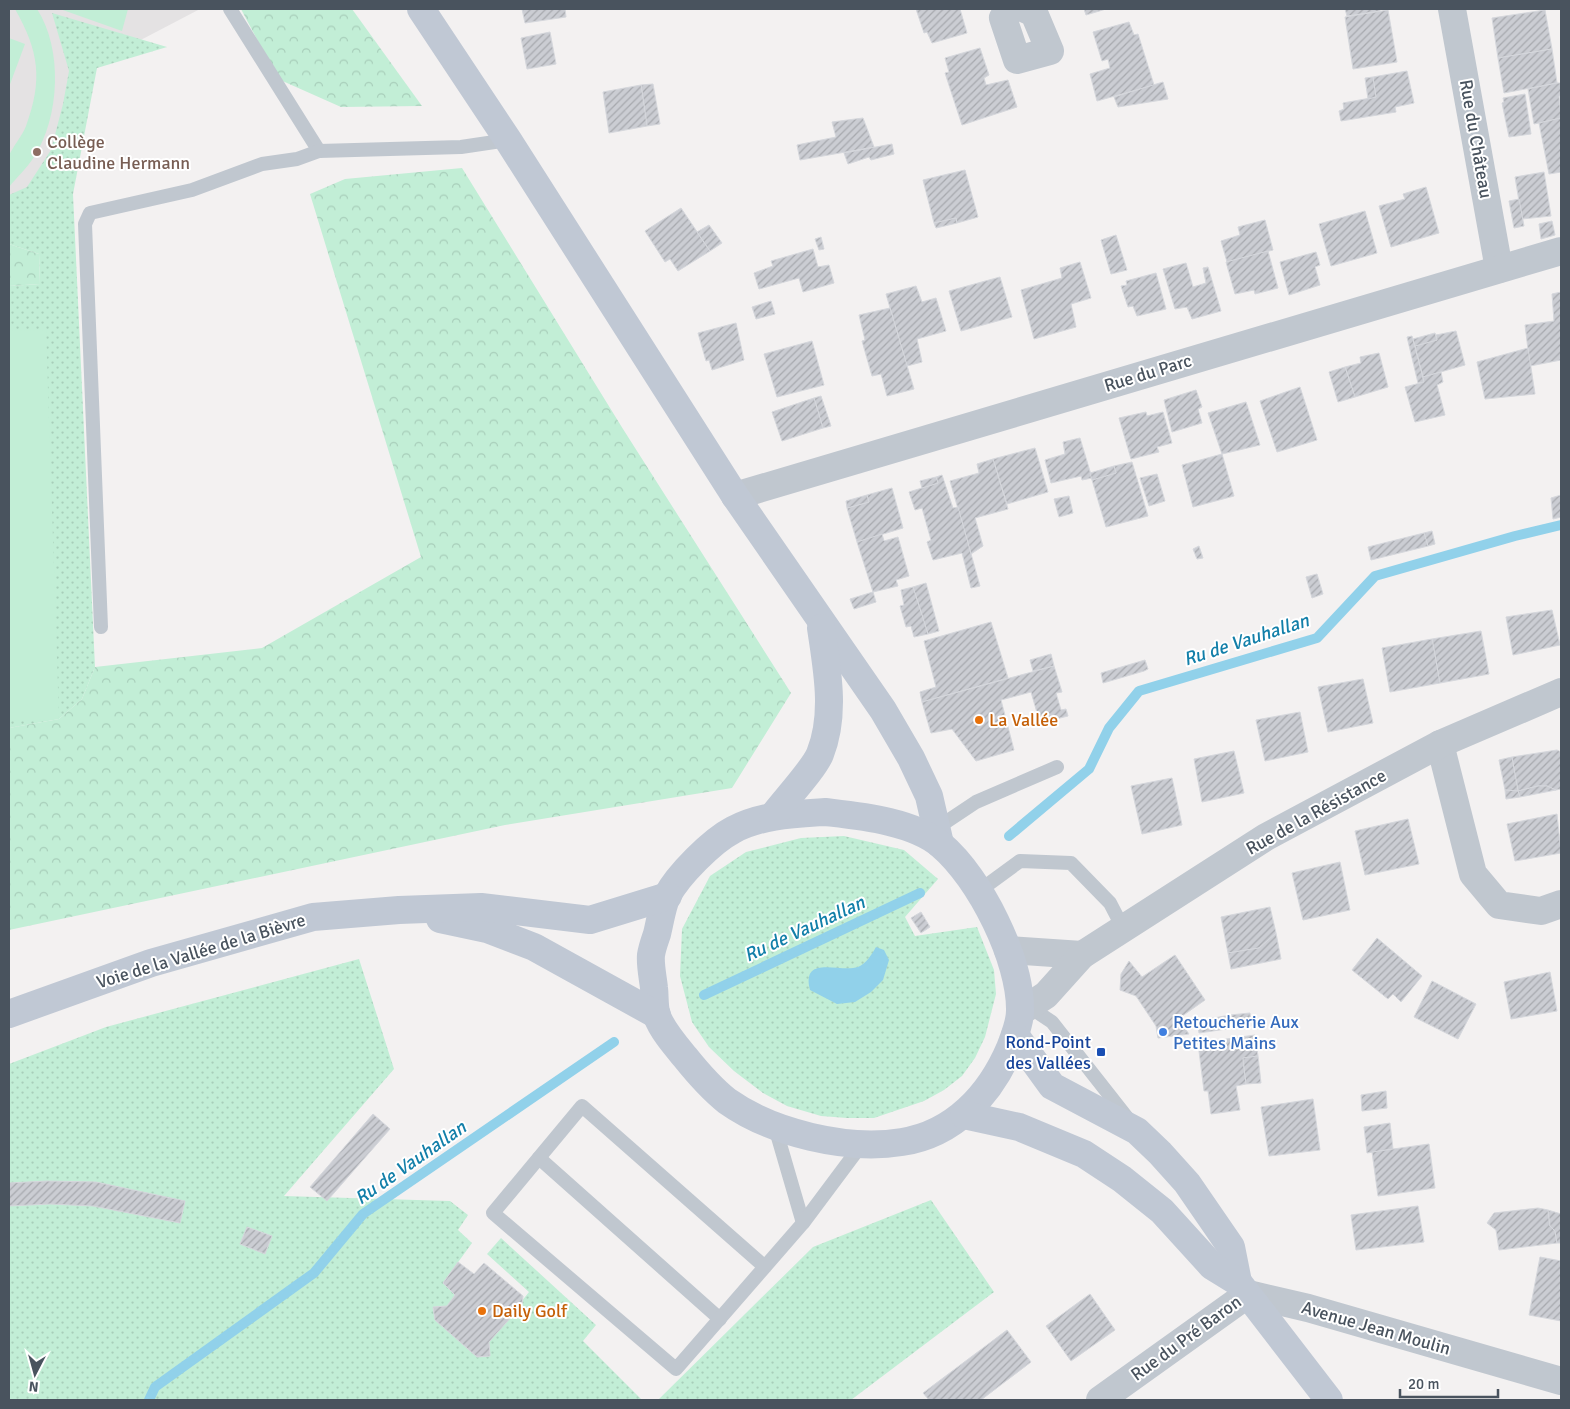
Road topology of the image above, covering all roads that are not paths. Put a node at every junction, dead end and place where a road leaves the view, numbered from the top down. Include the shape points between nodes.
1 (230, 9) edge
2 (421, 9) edge
3 (1012, 9) edge
4 (1025, 9) edge
5 (1452, 9) edge
6 (508, 140) junction
7 (319, 152) junction
8 (1561, 251) edge
9 (1499, 269) junction
10 (735, 496) junction
11 (820, 622) junction
12 (101, 627) dead end
13 (1561, 692) edge
14 (1440, 744) junction
15 (1057, 767) dead end
16 (773, 816) junction
17 (938, 836) junction
18 (978, 891) junction
19 (668, 896) junction
20 (1561, 904) edge
21 (398, 910) junction
22 (1123, 928) junction
23 (1008, 950) junction
24 (1082, 955) junction
25 (9, 1014) edge
26 (656, 1015) junction
27 (1018, 1024) junction
28 (964, 1115) junction
29 (775, 1126) junction
30 (1137, 1131) junction
31 (862, 1144) junction
32 (538, 1158) junction
33 (803, 1223) junction
34 (765, 1266) junction
35 (1243, 1288) junction
36 (720, 1319) junction
37 (1561, 1381) edge
38 (1100, 1400) edge
39 (1329, 1400) edge

1 - 7 lane
2 - 6 main road
3 - 4 street via 1003,18 1017,60 1050,51 1034,13
5 - 9 street, Rue du Château
6 - 7 lane via 461,148
6 - 10 main road
7 - 12 lane via 297,160 262,164 192,190 90,213 85,224
8 - 9 street, Rue du Parc
9 - 10 street, Rue du Parc
10 - 11 main road
11 - 16 main road via 830,712 820,755
11 - 17 main road via 883,710 911,758 929,796
13 - 14 street, Rue de la Résistance
14 - 20 street via 1473,874 1499,905 1541,911
14 - 22 street, Rue de la Résistance via 1266,838
15 - 17 lane via 976,802
16 - 17 main road, Voie de la Vallée de la Bièvre via 825,812 870,817
16 - 19 main road, Voie de la Vallée de la Bièvre via 734,829 706,847
17 - 18 main road, Voie de la Vallée de la Bièvre
18 - 22 lane via 1020,861 1071,863 1110,904
18 - 23 main road, Voie de la Vallée de la Bièvre
19 - 21 main road, Voie de la Vallée de la Bièvre via 590,920 481,907
19 - 26 main road, Voie de la Vallée de la Bièvre via 651,954
21 - 25 main road, Voie de la Vallée de la Bièvre via 313,917 151,963
21 - 26 main road, Voie de la Vallée de la Bièvre via 487,929 534,947
22 - 24 street, Rue de la Résistance
23 - 24 street
23 - 27 main road, Voie de la Vallée de la Bièvre via 1016,977
24 - 27 street, Rue de la Résistance
26 - 29 main road, Voie de la Vallée de la Bièvre via 695,1069 727,1100
27 - 28 main road, Voie de la Vallée de la Bièvre via 1005,1060 988,1090
27 - 30 main road via 1052,1086
27 - 30 lane via 1037,1012 1052,1022
28 - 31 main road, Voie de la Vallée de la Bièvre via 918,1138
28 - 35 main road via 1019,1127 1084,1154 1162,1211 1212,1266
29 - 31 main road, Voie de la Vallée de la Bièvre via 823,1139
29 - 33 lane
30 - 35 main road via 1187,1183 1231,1246
31 - 33 lane
32 - 34 lane via 582,1106
32 - 36 lane
32 - 36 lane via 493,1213 676,1370
33 - 34 lane
34 - 36 lane
35 - 37 street, Avenue Jean Moulin
35 - 38 street, Rue du Pré Baron
35 - 39 main road

